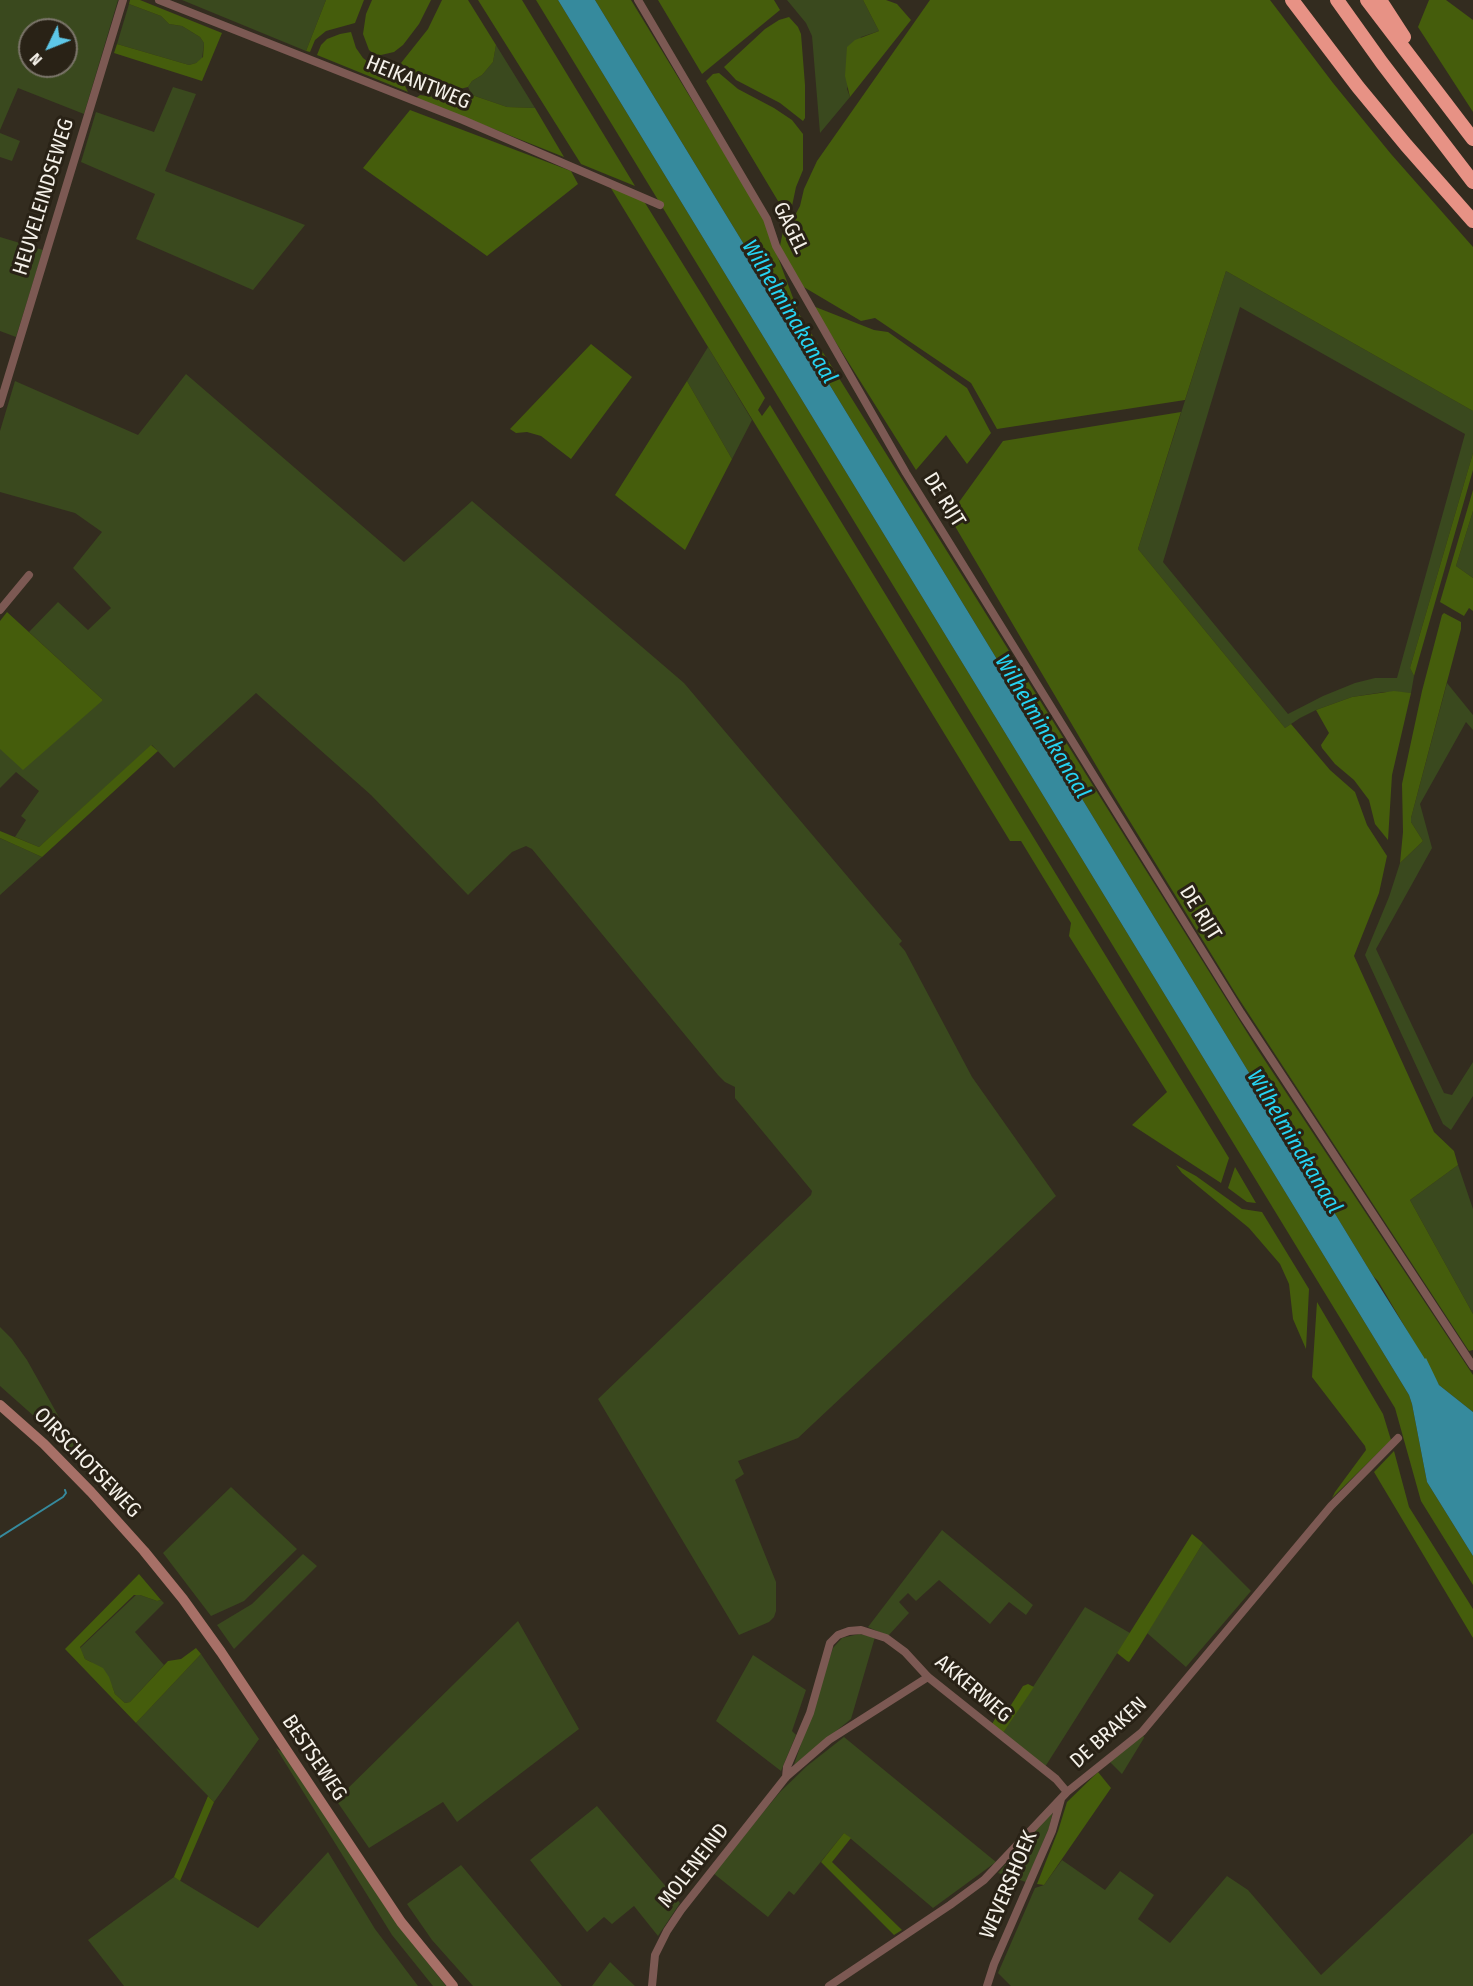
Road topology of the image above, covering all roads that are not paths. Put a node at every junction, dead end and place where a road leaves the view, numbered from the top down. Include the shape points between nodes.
1 (123, 0) edge
2 (159, 0) edge
3 (638, 0) edge
4 (1291, 0) edge
5 (1336, 0) edge
6 (1367, 0) edge
7 (1380, 0) edge
8 (1442, 97) junction
9 (1473, 139) edge
10 (1473, 182) edge
11 (660, 205) dead end
12 (1473, 221) edge
13 (0, 404) edge
14 (906, 473) joint
15 (29, 575) dead end
16 (0, 610) edge
17 (1473, 1366) edge
18 (0, 1404) edge
19 (1398, 1438) dead end
20 (144, 1551) joint
21 (849, 1631) joint
22 (928, 1677) junction
23 (786, 1777) junction
24 (1064, 1795) junction
25 (453, 1986) edge
26 (652, 1986) edge
27 (829, 1986) edge
28 (987, 1986) edge

1 - 13 street, HEUVELEINDSEWEG
2 - 11 street, HEIKANTWEG via 463,120
3 - 14 street, GAGEL via 767,219 776,246
4 - 12 highway via 1399,137
5 - 10 highway
6 - 8 highway
7 - 8 highway
8 - 9 highway
14 - 17 street, DE RIJT via 1241,1013
15 - 16 street
18 - 20 main road, OIRSCHOTSEWEG via 44,1444
19 - 24 street, DE BRAKEN via 1331,1506 1142,1732
20 - 25 main road, BESTSEWEG via 221,1652 401,1922
21 - 22 street, AKKERWEG via 871,1632 886,1638
21 - 23 street, MOLENEIND via 830,1643
22 - 23 street, MOLENEIND via 830,1740
22 - 24 street, AKKERWEG via 1056,1779
23 - 26 street, MOLENEIND via 667,1931 655,1955
24 - 27 street, DE BRAKEN via 984,1880
24 - 28 street, WEVERSHOEK

